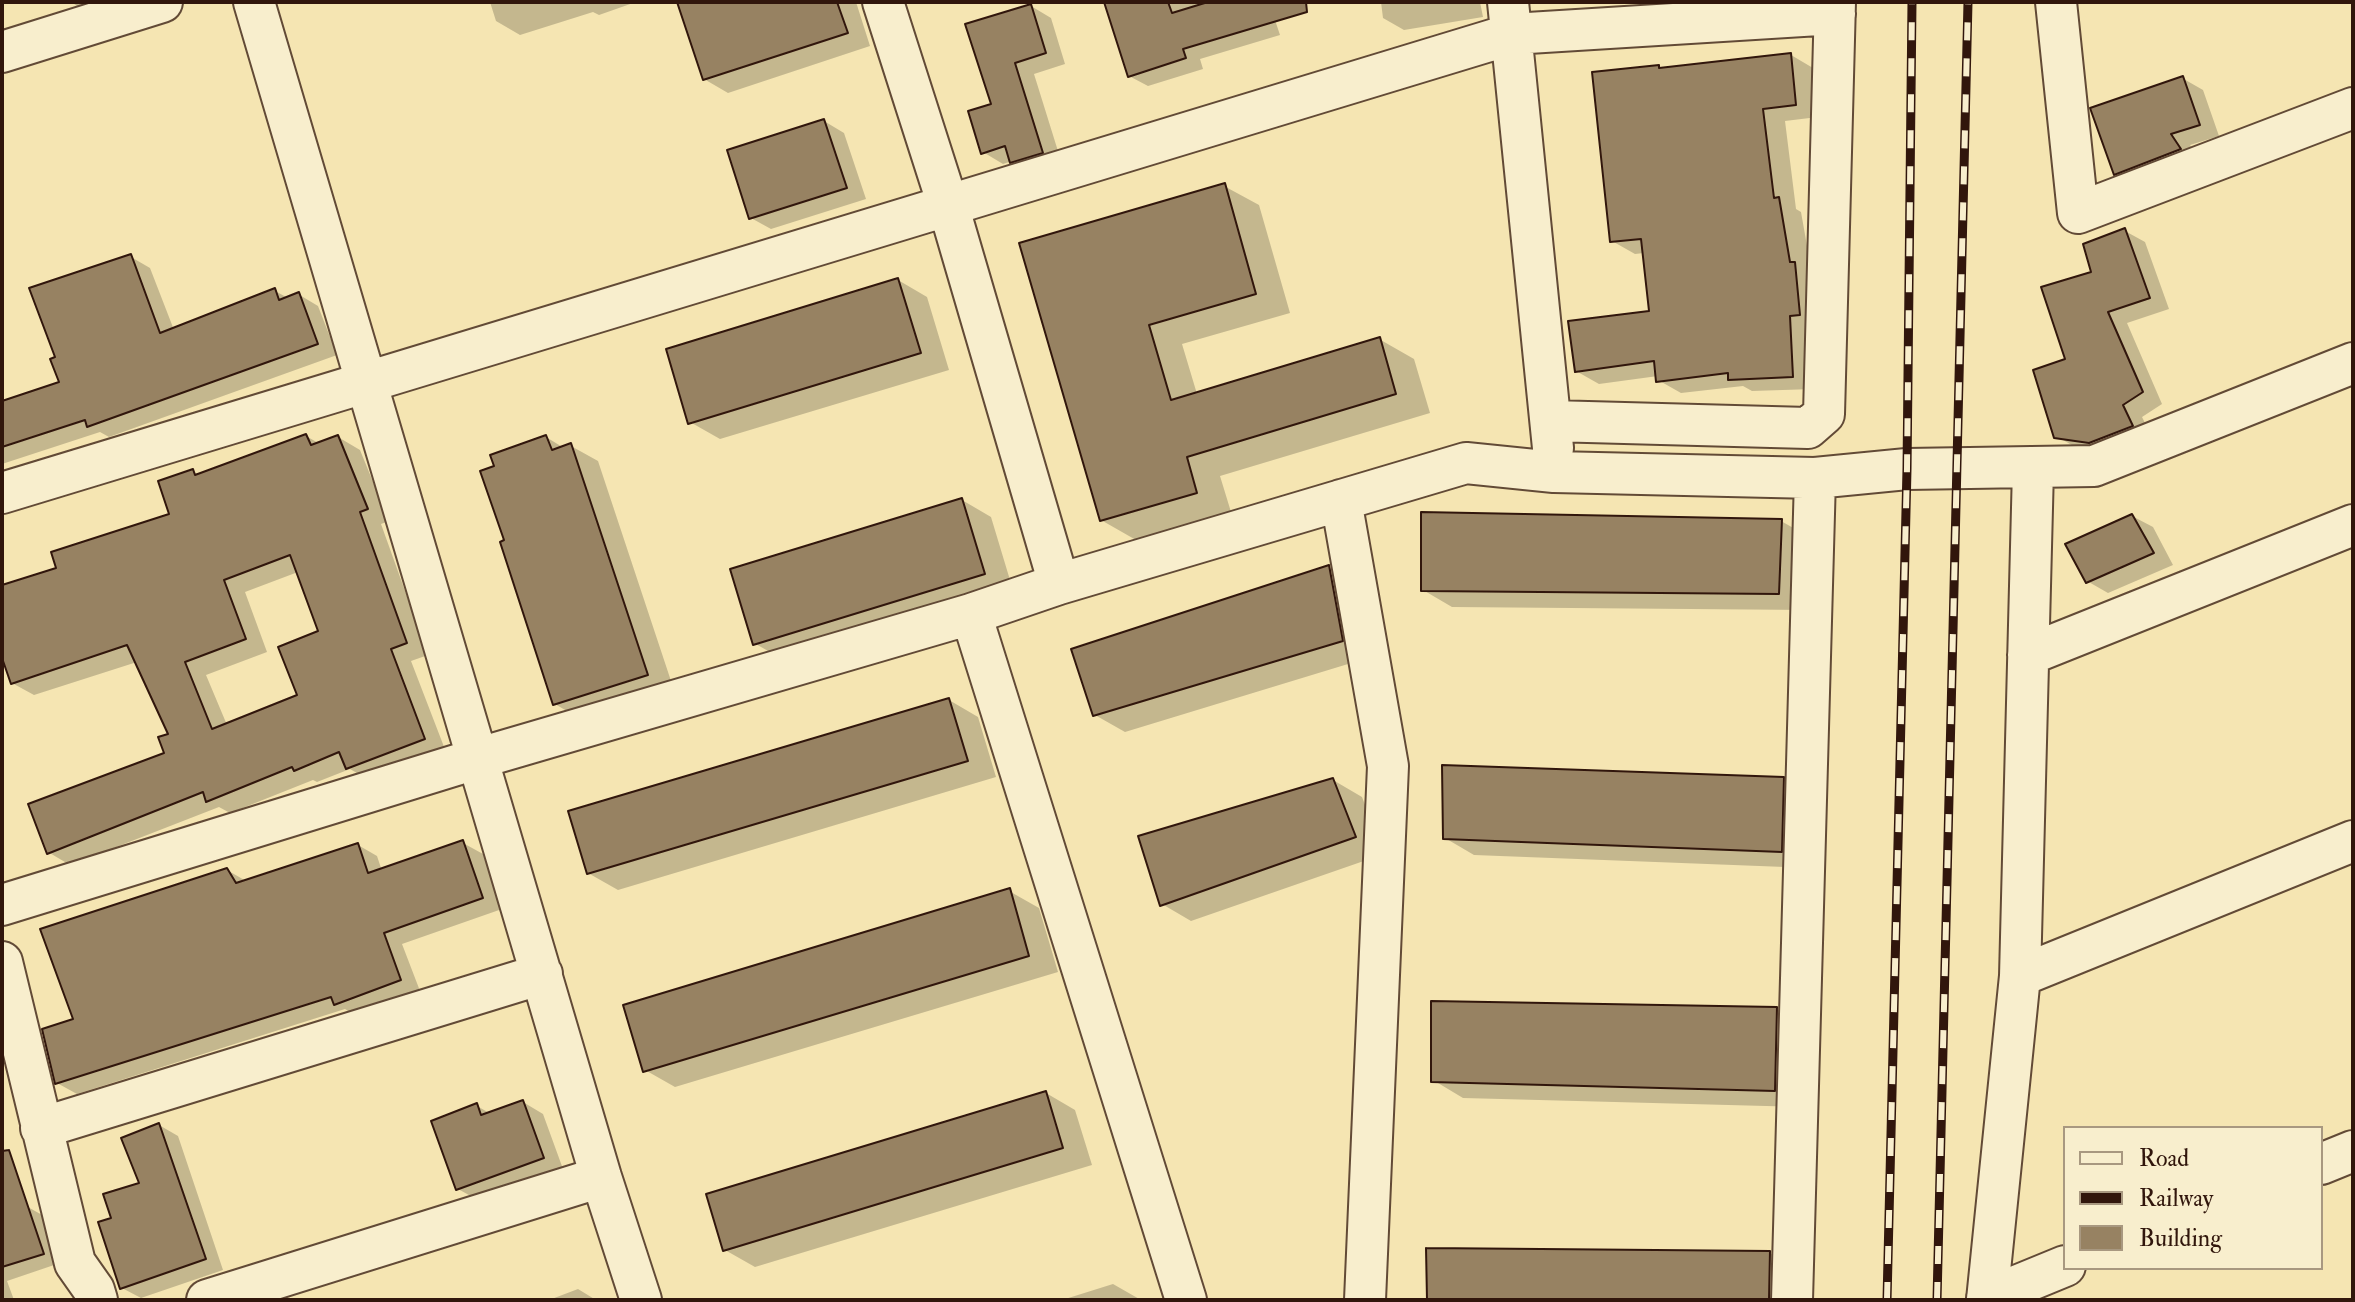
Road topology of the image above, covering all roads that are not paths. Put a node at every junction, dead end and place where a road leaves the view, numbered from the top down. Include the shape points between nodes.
1 (162, 2) edge
2 (254, 2) edge
3 (883, 2) edge
4 (2056, 2) edge
5 (1835, 8) edge
6 (1510, 18) edge
7 (2, 52) edge
8 (2353, 108) edge
9 (948, 205) junction
10 (2353, 363) edge
11 (368, 382) junction
12 (1551, 421) junction
13 (2033, 469) junction
14 (1554, 472) junction
15 (1815, 478) junction
16 (2, 493) edge
17 (1341, 500) junction
18 (2353, 525) edge
19 (1059, 584) junction
20 (971, 614) junction
21 (2028, 655) junction
22 (479, 758) junction
23 (2353, 841) edge
24 (2, 905) edge
25 (2, 962) edge
26 (542, 974) junction
27 (2020, 976) junction
28 (41, 1128) junction
29 (2353, 1151) edge
30 (2323, 1163) edge
31 (601, 1177) junction
32 (2063, 1267) edge
33 (1987, 1299) edge
34 (97, 1300) edge
35 (207, 1300) edge
36 (641, 1300) edge
37 (1186, 1300) edge
38 (1365, 1300) edge
39 (1792, 1300) edge

1 - 7 street
2 - 11 street
3 - 9 street
4 - 8 street via 2078,213
5 - 6 street
5 - 12 street via 1824,414 1808,428
6 - 9 street
6 - 12 street
9 - 11 street
9 - 19 street
10 - 13 street via 2094,466
11 - 16 street
11 - 22 street
12 - 14 street
13 - 15 street via 1907,469
13 - 21 street
14 - 15 street
14 - 17 street via 1466,463
15 - 39 street
17 - 19 street
17 - 38 street via 1388,766
18 - 21 street
19 - 20 street
20 - 22 street
20 - 37 street
21 - 27 street
22 - 24 street
22 - 26 street
23 - 27 street
25 - 28 street
26 - 28 street
26 - 31 street
27 - 33 street
28 - 34 street via 75,1263
29 - 30 street
31 - 35 street
31 - 36 street
32 - 33 street

